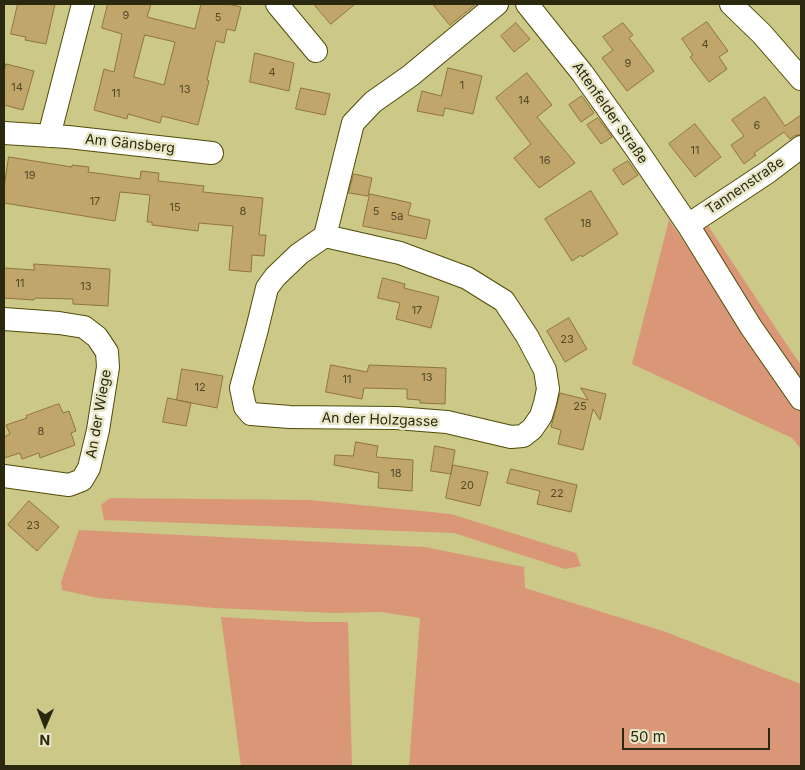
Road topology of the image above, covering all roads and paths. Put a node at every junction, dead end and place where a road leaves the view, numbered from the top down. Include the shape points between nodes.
1 (84, 4) edge
2 (277, 4) edge
3 (497, 4) edge
4 (527, 4) edge
5 (732, 4) edge
6 (316, 51) dead end
7 (801, 79) edge
8 (4, 133) edge
9 (49, 136) junction
10 (801, 147) edge
11 (212, 153) dead end
12 (688, 225) junction
13 (325, 236) junction
14 (4, 319) edge
15 (801, 399) edge
16 (4, 476) edge

1 - 9 street
2 - 6 street
3 - 13 street via 410,76 373,102 353,123
4 - 12 street, Attenfelder Straße via 584,74
5 - 7 street
8 - 9 street, Am Gänsberg
9 - 11 street, Am Gänsberg
10 - 12 street, Tannenstraße
12 - 15 street, Attenfelder Straße via 750,327
13 - 13 street, An der Holzgasse via 299,254 267,288 241,388 245,407 251,414 447,422 511,437 523,436 532,429 545,403 548,389 545,370 504,301 467,278 400,253
14 - 16 street, An der Wiege via 84,327 97,337 107,352 108,367 98,430 89,468 82,480 69,485

